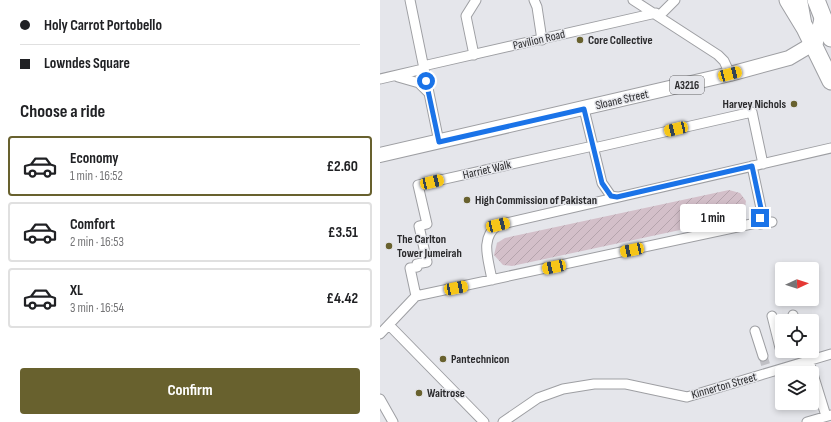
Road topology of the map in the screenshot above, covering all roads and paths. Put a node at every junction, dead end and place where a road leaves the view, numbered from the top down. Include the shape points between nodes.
1 (410, 0) edge
2 (476, 0) edge
3 (534, 0) edge
4 (633, 0) edge
5 (675, 0) edge
6 (788, 0) edge
7 (800, 0) edge
8 (816, 0) edge
9 (657, 14) junction
10 (822, 17) junction
11 (805, 28) junction
12 (831, 38) edge
13 (542, 40) junction
14 (812, 44) junction
15 (831, 51) edge
16 (474, 55) junction
17 (423, 68) junction
18 (730, 74) junction
19 (384, 77) edge
20 (831, 81) edge
21 (428, 93) junction
22 (584, 109) junction
23 (439, 142) junction
24 (594, 147) junction
25 (831, 148) edge
26 (380, 155) edge
27 (764, 163) junction
28 (752, 166) junction
29 (602, 183) junction
30 (617, 197) junction
31 (596, 202) junction
32 (770, 222) dead end
33 (756, 223) junction
34 (492, 280) junction
35 (416, 296) junction
36 (772, 316) dead end
37 (385, 326) edge
38 (775, 328) edge
39 (755, 331) dead end
40 (380, 334) edge
41 (831, 354) edge
42 (763, 356) tunnel mouth
43 (807, 359) junction
44 (380, 399) edge
45 (828, 415) edge
46 (393, 422) edge
47 (484, 422) edge
48 (504, 422) edge
49 (807, 422) edge

1 - 17 street
2 - 16 street via 466,16
3 - 13 street
4 - 9 street
5 - 9 street
6 - 11 highway
7 - 11 main road
8 - 10 highway
9 - 13 street, Pavilion Road
9 - 18 street via 718,54
10 - 12 highway
10 - 14 main road via 818,38
11 - 14 highway
13 - 16 street, Pavilion Road
14 - 15 highway
14 - 18 main road, Sloane Street / A3216 via 789,58
14 - 20 highway
16 - 17 street, Pavilion Road
17 - 19 street, Pavilion Road
17 - 21 street
18 - 22 main road, Sloane Street / A3216
19 - 21 street via 419,82
21 - 23 street
22 - 23 main road, Sloane Street / A3216
22 - 24 street
23 - 26 main road, Sloane Street / A3216
24 - 27 street, Harriet Walk via 752,112
24 - 29 street
24 - 35 street, Harriet Walk via 418,185 427,224 419,226 427,262 410,268
25 - 27 street
27 - 28 street
28 - 30 street
28 - 33 street via 762,213
29 - 30 street via 611,196
29 - 31 street
30 - 31 street
31 - 34 street via 494,228 486,244
32 - 33 street
33 - 34 street
34 - 35 street
35 - 37 street
36 - 38 street
37 - 40 street
37 - 47 street
39 - 42 street
41 - 43 street, Kinnerton Street
43 - 45 street
43 - 48 street, Kinnerton Street via 687,397 626,384 594,384 563,388 538,398
44 - 46 street
45 - 49 street

